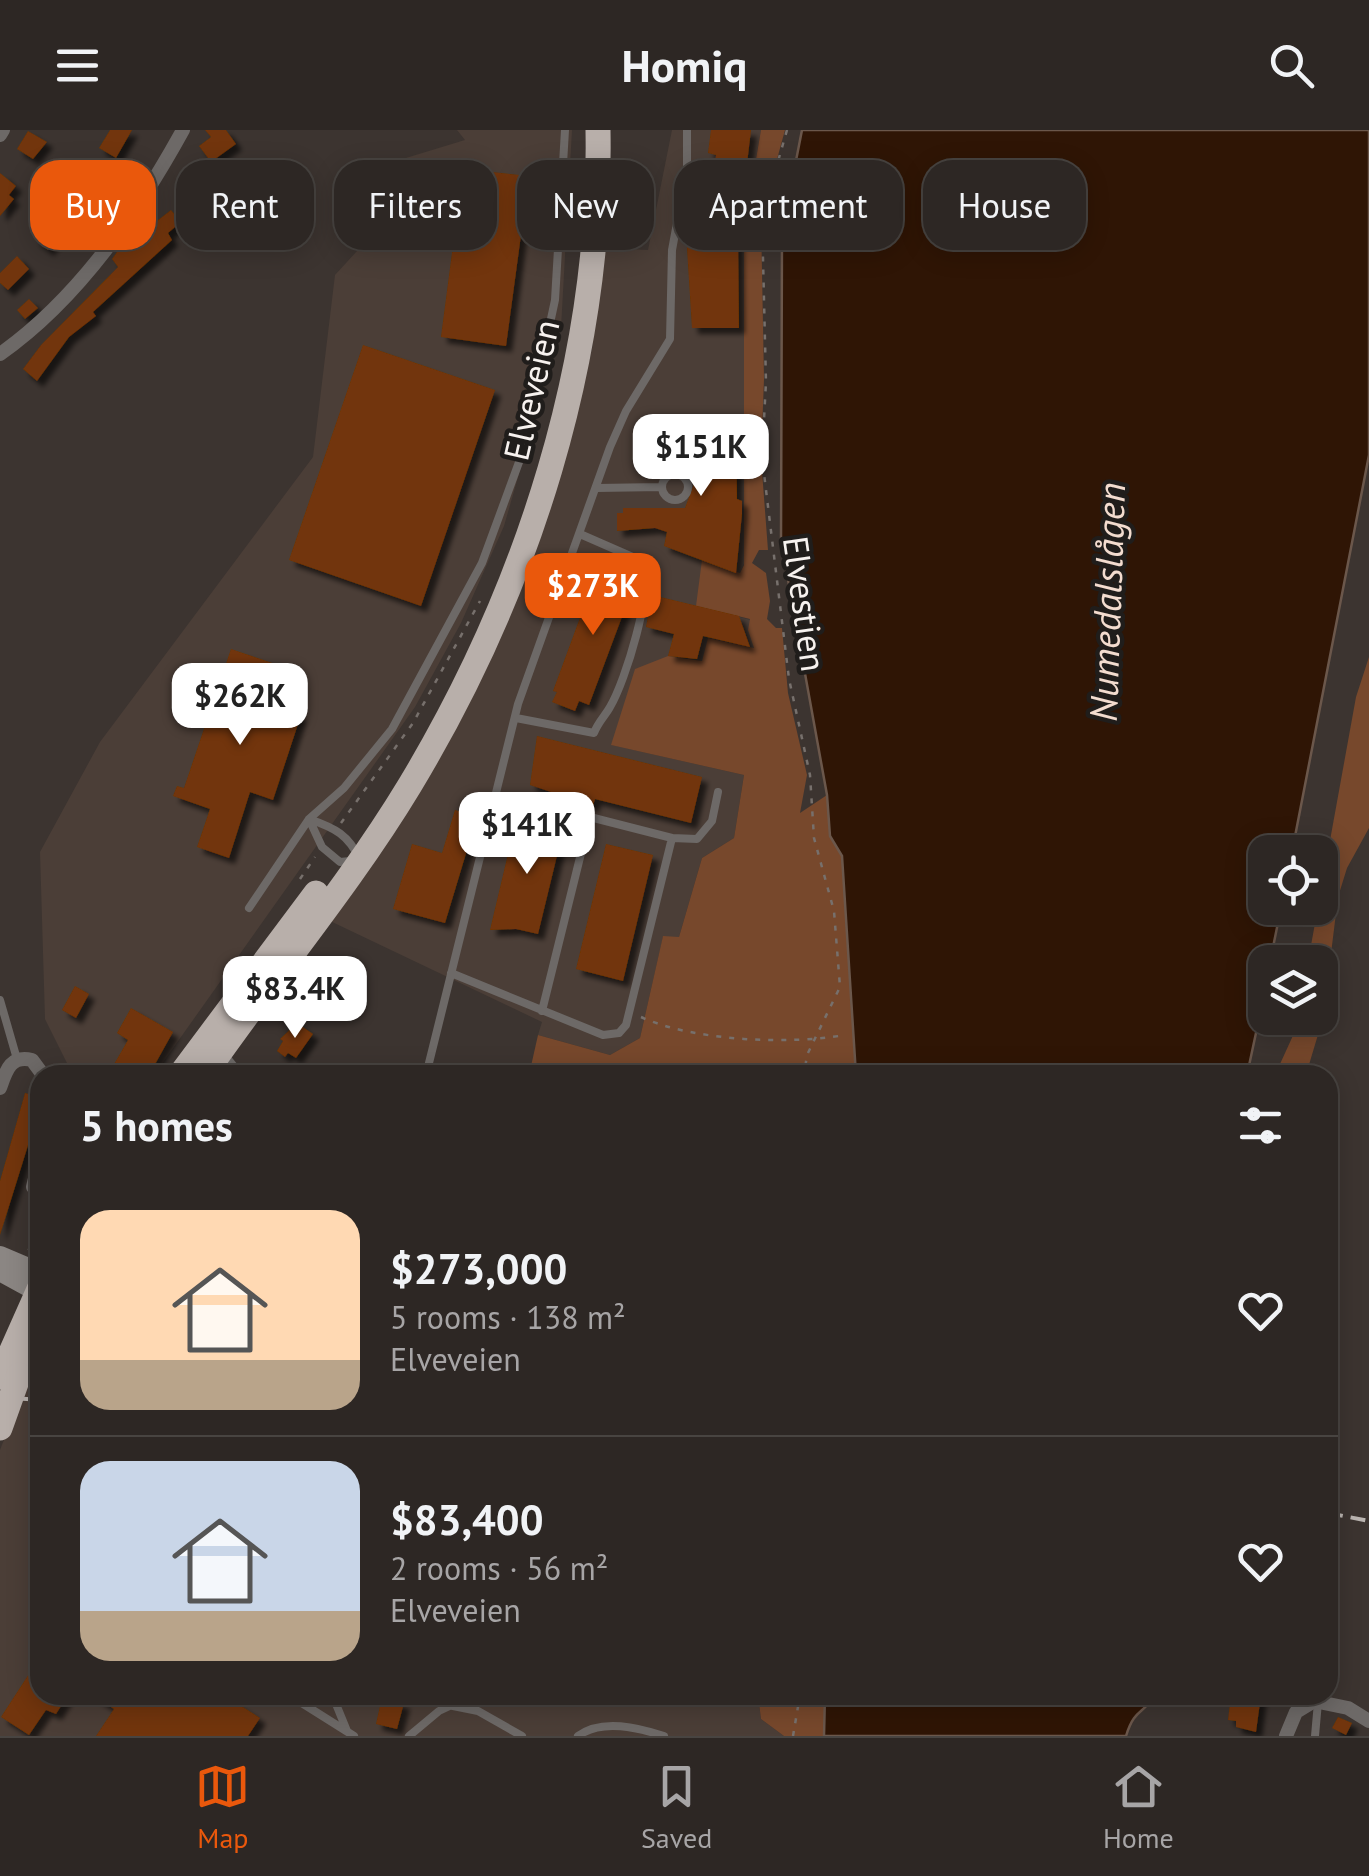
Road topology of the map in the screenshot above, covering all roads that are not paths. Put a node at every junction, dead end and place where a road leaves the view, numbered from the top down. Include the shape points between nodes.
1 (183, 130) edge
2 (566, 130) edge
3 (598, 130) edge
4 (687, 130) edge
5 (0, 354) edge
6 (662, 487) dead end
7 (597, 488) junction
8 (580, 534) junction
9 (516, 718) junction
10 (718, 792) dead end
11 (539, 804) dead end
12 (590, 817) junction
13 (309, 819) junction
14 (672, 838) junction
15 (342, 848) junction
16 (249, 908) dead end
17 (451, 972) junction
18 (0, 1000) edge
19 (542, 1010) junction
20 (17, 1060) junction
21 (208, 1064) edge
22 (36, 1065) edge
23 (428, 1065) edge
24 (0, 1088) edge
25 (0, 1256) edge
26 (0, 1271) edge
27 (30, 1280) edge
28 (30, 1283) edge
29 (30, 1312) edge
30 (30, 1344) edge
31 (7, 1376) edge
32 (0, 1428) edge
33 (306, 1705) edge
34 (336, 1705) edge
35 (1303, 1705) edge
36 (1318, 1705) edge
37 (1333, 1705) edge
38 (448, 1706) joint
39 (1369, 1720) edge
40 (351, 1734) edge
41 (409, 1736) edge
42 (522, 1736) edge
43 (578, 1736) edge
44 (664, 1736) edge
45 (1286, 1736) edge
46 (1315, 1736) edge

1 - 5 street via 99,258
2 - 13 lane via 555,300 522,454 482,563 392,729
3 - 15 highway, Elveveien via 591,276 563,428 530,528 445,724
4 - 7 lane via 672,250 670,339 626,411
6 - 7 lane
7 - 8 lane
8 - 9 lane
8 - 9 lane via 644,562 647,584 625,666 594,733
9 - 17 lane
10 - 14 lane via 707,831 697,839
11 - 12 lane
12 - 14 lane
12 - 19 lane
13 - 15 lane
13 - 15 lane
13 - 16 lane
14 - 19 lane via 626,1025 612,1036
15 - 21 highway, Elveveien
17 - 19 lane
17 - 23 lane
18 - 20 lane
20 - 22 street
20 - 24 street
25 - 27 main road
26 - 28 main road
29 - 31 highway
30 - 31 highway
31 - 32 highway, bridge
33 - 40 lane
34 - 40 lane
35 - 45 street
36 - 46 lane
37 - 39 street
38 - 41 lane
38 - 42 lane via 478,1712
43 - 44 lane via 600,1726

